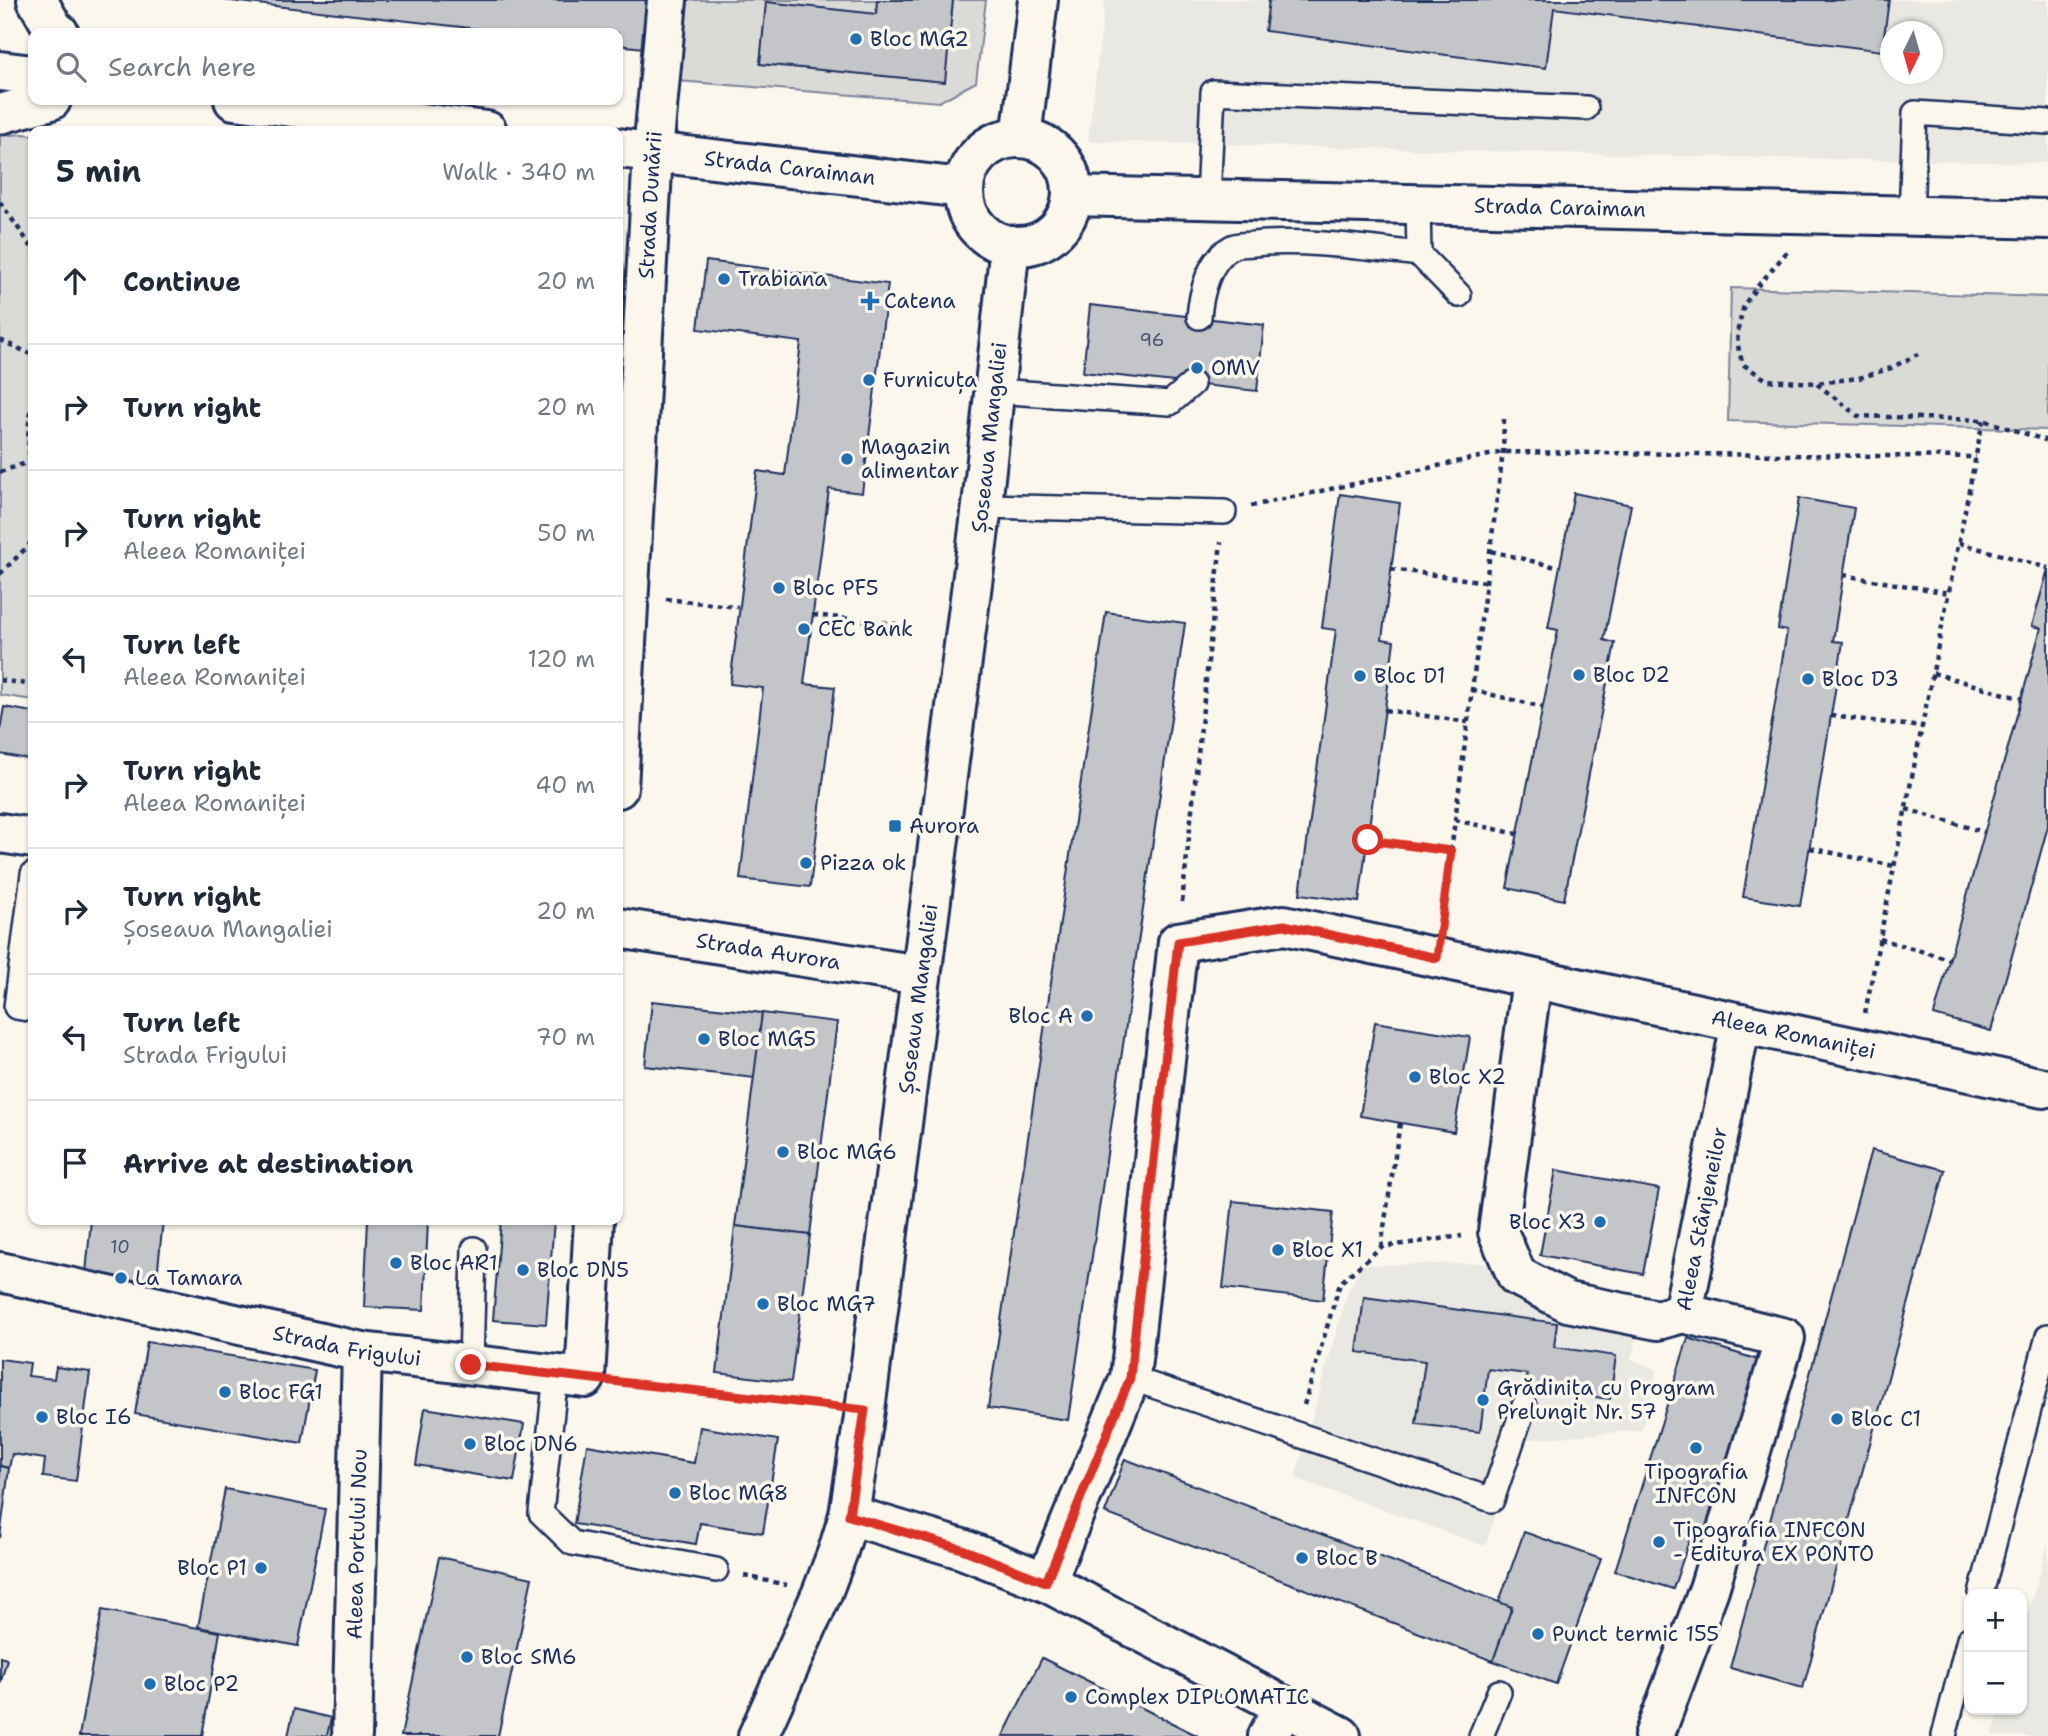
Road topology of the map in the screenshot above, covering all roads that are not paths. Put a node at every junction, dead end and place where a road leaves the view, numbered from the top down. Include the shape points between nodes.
1 (37, 0) edge
2 (667, 0) edge
3 (1038, 0) edge
4 (53, 28) edge
5 (0, 71) edge
6 (28, 74) edge
7 (33, 105) edge
8 (275, 105) edge
9 (1586, 108) dead end
10 (0, 114) edge
11 (2048, 122) edge
12 (445, 126) edge
13 (1021, 138) junction
14 (635, 150) edge
15 (963, 188) junction
16 (1072, 196) junction
17 (1208, 199) junction
18 (1419, 204) junction
19 (1911, 216) junction
20 (2048, 219) edge
21 (1010, 245) junction
22 (1419, 254) junction
23 (1459, 295) dead end
24 (1199, 317) dead end
25 (1192, 384) dead end
26 (995, 391) junction
27 (982, 506) junction
28 (1224, 512) road end
29 (623, 670) edge
30 (0, 833) edge
31 (28, 837) edge
32 (28, 913) edge
33 (623, 929) edge
34 (920, 975) junction
35 (1532, 979) junction
36 (28, 1009) edge
37 (1741, 1023) junction
38 (2045, 1094) edge
39 (593, 1225) edge
40 (474, 1249) dead end
41 (0, 1272) edge
42 (1683, 1313) junction
43 (2048, 1336) edge
44 (362, 1352) junction
45 (471, 1365) junction
46 (570, 1376) junction
47 (1130, 1378) junction
48 (1524, 1406) dead end
49 (849, 1516) junction
50 (716, 1570) road end
51 (1046, 1582) junction
52 (1982, 1589) edge
53 (1966, 1652) edge
54 (1499, 1692) dead end
55 (1276, 1721) edge
56 (352, 1736) edge
57 (758, 1736) edge
58 (1341, 1736) edge
59 (1481, 1736) edge
60 (1654, 1736) edge
61 (1944, 1736) edge

1 - 4 street
2 - 14 street, Strada Dunării
3 - 13 street
5 - 6 street
7 - 10 street
8 - 12 street
9 - 17 lane via 1213,92
11 - 19 lane via 1915,113
13 - 15 street via 991,144 977,155
13 - 16 street via 1044,143 1058,154 1068,169
14 - 15 street, Strada Caraiman
14 - 29 street, Strada Dunării
15 - 21 street via 972,223 985,236
16 - 17 street, Strada Caraiman
16 - 21 street via 1065,220 1053,233 1038,242
17 - 18 street, Strada Caraiman
18 - 19 street, Strada Caraiman
18 - 22 lane
19 - 20 street, Strada Caraiman
21 - 26 street, Șoseaua Mangaliei
22 - 23 lane
22 - 24 lane via 1313,244 1233,246 1216,259
25 - 26 lane via 1170,403
26 - 27 street, Șoseaua Mangaliei
27 - 28 lane
27 - 34 street, Șoseaua Mangaliei
30 - 31 street
32 - 36 lane via 16,1007
33 - 34 street, Strada Aurora
34 - 49 street, Șoseaua Mangaliei
35 - 37 street, Aleea Romaniței
35 - 42 street via 1498,1232 1517,1276 1568,1302 1658,1320
35 - 47 street, Aleea Romaniței via 1284,925 1178,942
37 - 38 street, Aleea Romaniței
37 - 42 street, Aleea Stânjeneilor
39 - 46 street
40 - 45 lane
41 - 44 street, Strada Frigului
42 - 60 street, Aleea Stânjeneilor via 1785,1338 1709,1590
43 - 52 lane
44 - 45 street, Strada Frigului
44 - 56 street, Aleea Portului Nou
45 - 46 street, Strada Frigului
46 - 50 lane via 541,1513 572,1543
47 - 48 lane via 1492,1500
47 - 51 street
49 - 51 street via 962,1549
49 - 57 street, Șoseaua Mangaliei via 822,1592
51 - 55 street
53 - 61 lane
54 - 59 lane
55 - 58 street

